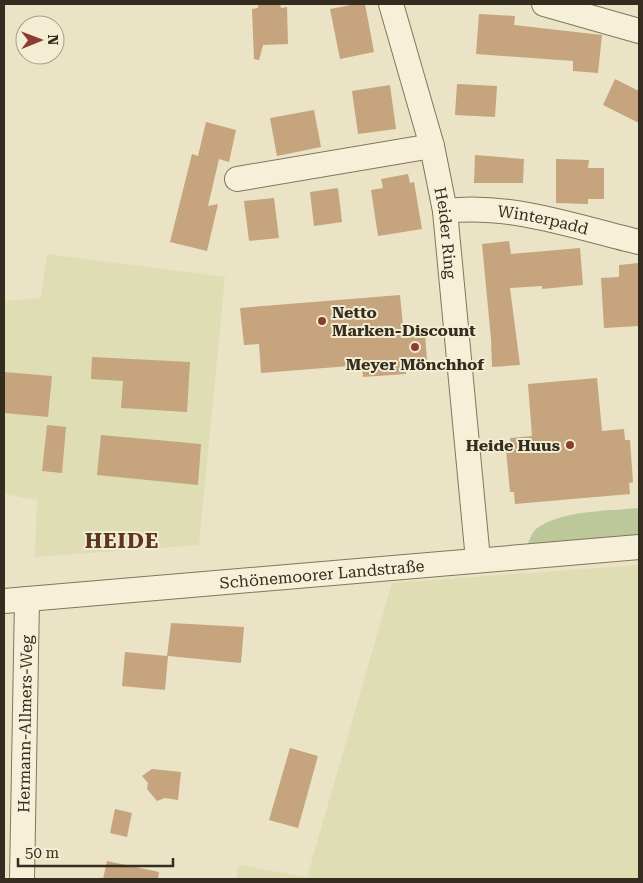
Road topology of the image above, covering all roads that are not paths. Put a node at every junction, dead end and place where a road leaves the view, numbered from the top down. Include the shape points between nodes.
1 (544, 4) edge
2 (397, 5) edge
3 (639, 31) edge
4 (432, 146) junction
5 (237, 179) dead end
6 (445, 211) junction
7 (639, 242) edge
8 (639, 547) edge
9 (478, 560) junction
10 (15, 600) edge
11 (22, 879) edge

1 - 3 street
2 - 4 street, Heider Ring
4 - 5 street
4 - 6 street, Heider Ring
6 - 7 street, Winterpadd via 479,209 525,214
6 - 9 street, Heider Ring
8 - 9 street, Schönemoorer Landstraße
9 - 10 street, Schönemoorer Landstraße
10 - 11 street, Hermann-Allmers-Weg

